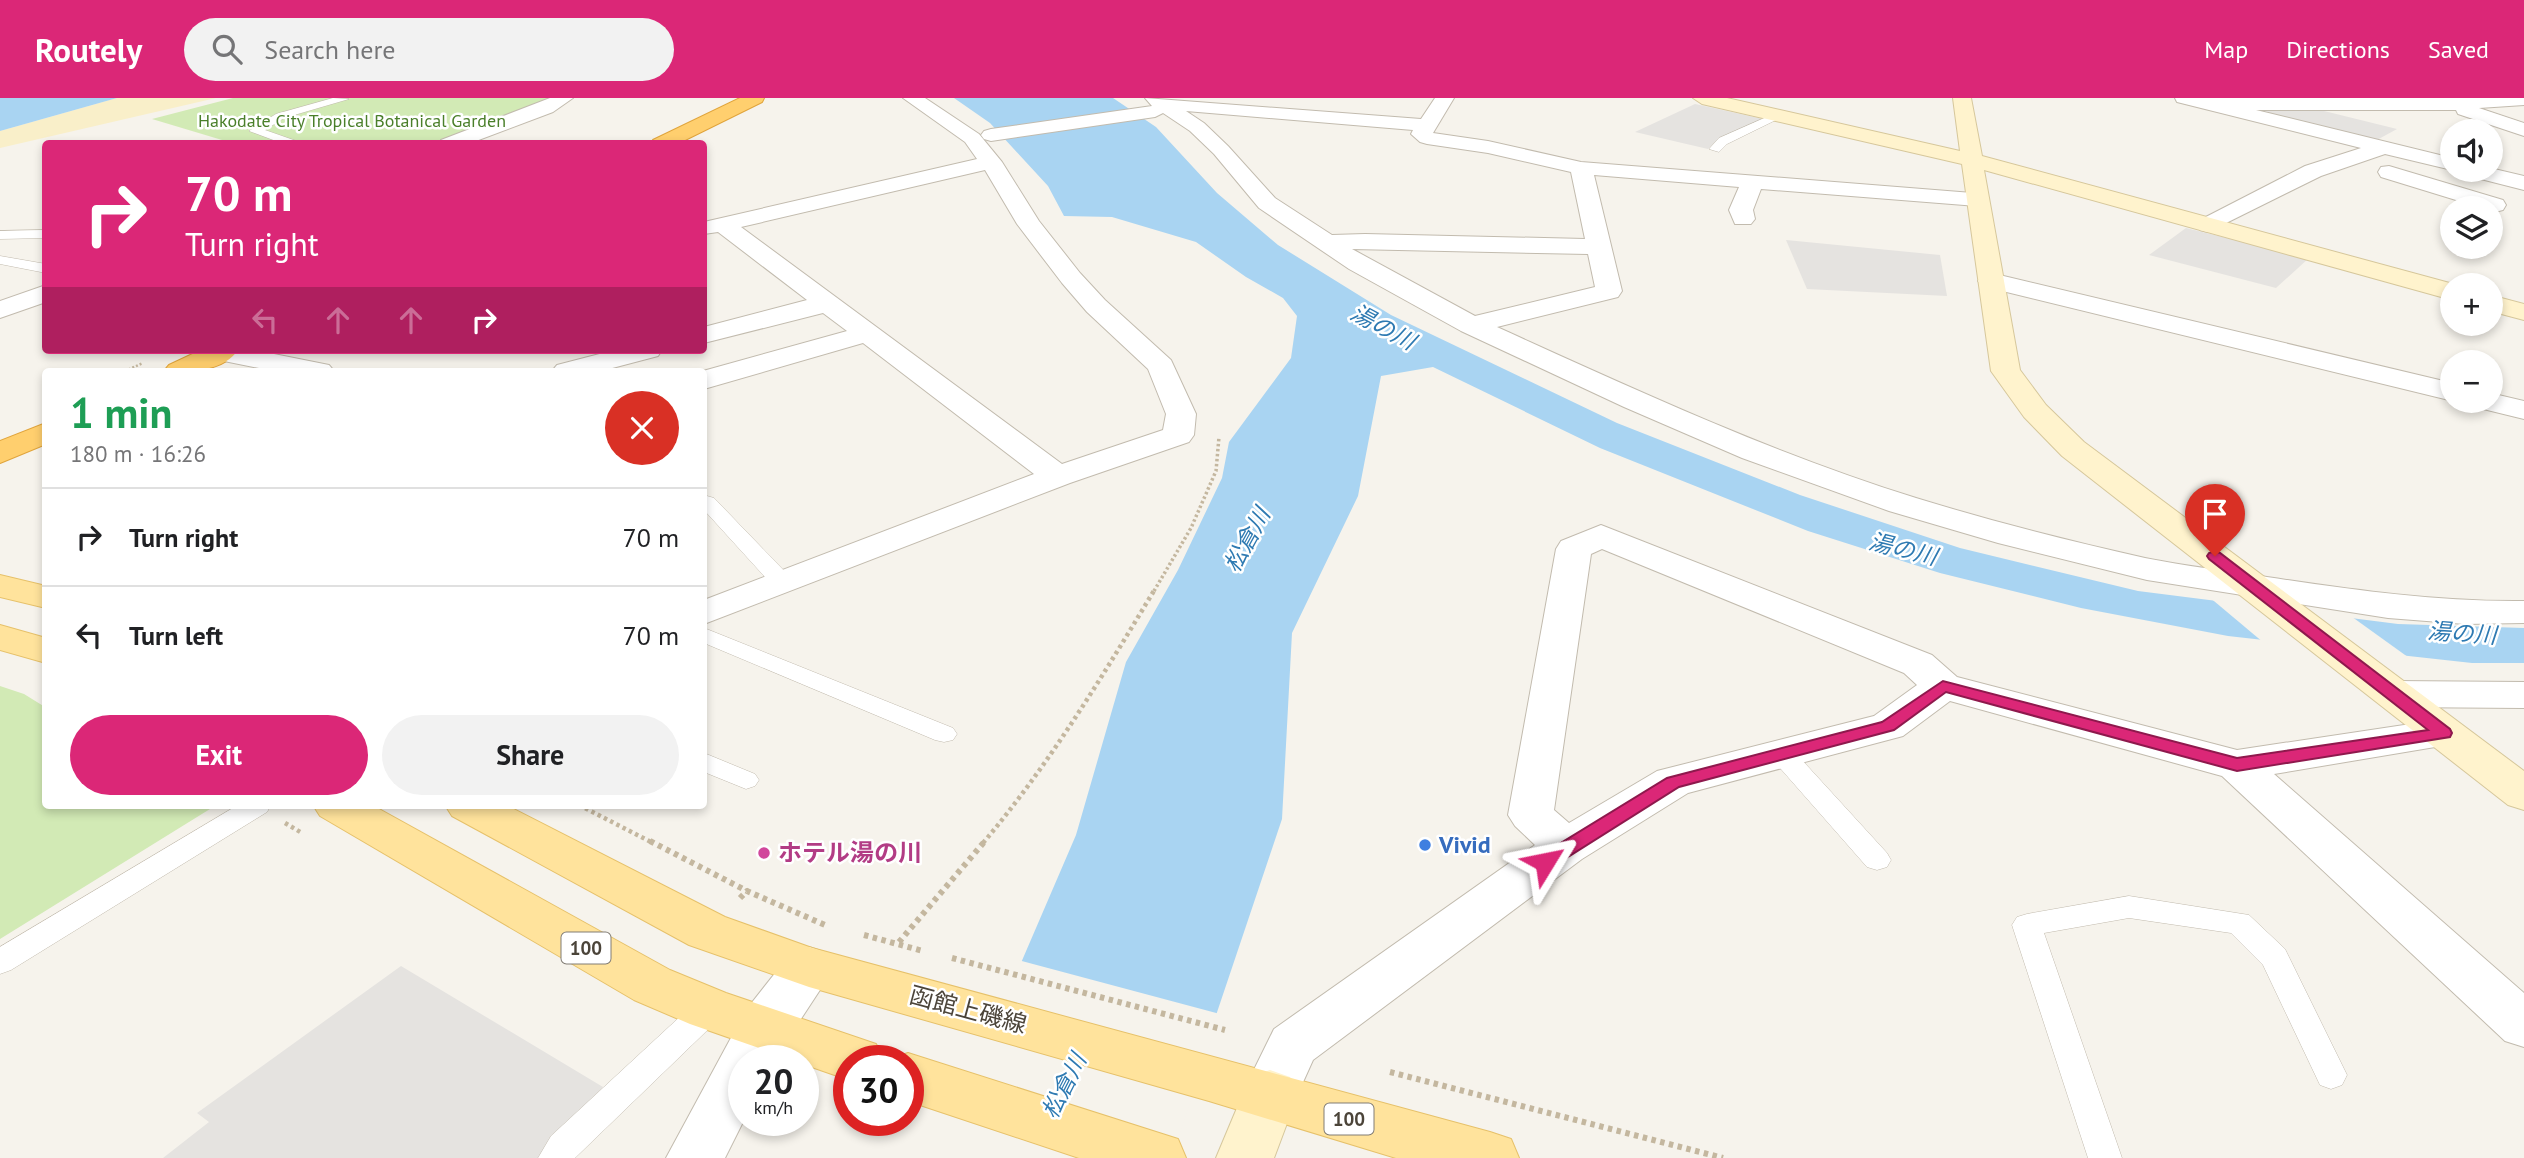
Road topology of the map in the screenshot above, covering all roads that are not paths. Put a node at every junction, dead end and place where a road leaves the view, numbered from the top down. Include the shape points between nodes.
1 (338, 98) edge
2 (564, 98) edge
3 (755, 98) edge
4 (912, 98) edge
5 (1445, 98) edge
6 (1702, 98) edge
7 (1962, 98) edge
8 (2184, 98) edge
9 (2430, 98) edge
10 (2524, 99) edge
11 (2211, 104) junction
12 (2450, 105) junction
13 (1154, 106) edge
14 (1777, 115) junction
15 (1426, 125) junction
16 (2524, 130) edge
17 (285, 140) edge
18 (459, 140) edge
19 (668, 140) edge
20 (992, 144) junction
21 (2384, 147) junction
22 (1715, 149) dead end
23 (2350, 159) junction
24 (1973, 160) junction
25 (2440, 161) edge
26 (1581, 168) junction
27 (2503, 178) edge
28 (1754, 181) junction
29 (2524, 183) edge
30 (2467, 196) edge
31 (1978, 199) junction
32 (1743, 219) dead end
33 (2208, 225) junction
34 (713, 227) edge
35 (42, 234) edge
36 (0, 235) edge
37 (1325, 243) junction
38 (1598, 247) junction
39 (0, 260) edge
40 (42, 268) edge
41 (1991, 281) junction
42 (2440, 289) edge
43 (42, 294) edge
44 (829, 303) junction
45 (2503, 306) edge
46 (0, 310) edge
47 (2524, 312) edge
48 (1471, 325) junction
49 (869, 333) junction
50 (707, 334) edge
51 (216, 354) edge
52 (237, 354) edge
53 (633, 354) edge
54 (185, 368) edge
55 (304, 368) edge
56 (579, 368) edge
57 (707, 379) edge
58 (2440, 390) edge
59 (2503, 405) edge
60 (2524, 410) edge
61 (42, 434) edge
62 (0, 453) edge
63 (1058, 476) junction
64 (707, 502) dead end
65 (783, 583) junction
66 (0, 586) edge
67 (2265, 594) junction
68 (42, 596) edge
69 (707, 612) edge
70 (2524, 612) edge
71 (707, 636) edge
72 (0, 637) edge
73 (42, 650) edge
74 (2379, 683) junction
75 (1943, 686) junction
76 (2524, 695) edge
77 (2444, 733) junction
78 (944, 734) dead end
79 (1782, 754) junction
80 (707, 763) edge
81 (2237, 765) junction
82 (746, 780) dead end
83 (2524, 794) edge
84 (251, 809) edge
85 (343, 809) edge
86 (476, 809) edge
87 (1566, 847) junction
88 (1877, 860) dead end
89 (0, 962) edge
90 (809, 967) junction
91 (709, 1009) junction
92 (2524, 1024) edge
93 (747, 1045) edge
94 (755, 1045) edge
95 (2331, 1075) dead end
96 (924, 1082) edge
97 (1270, 1094) junction
98 (728, 1095) edge
99 (555, 1158) edge
100 (695, 1158) edge
101 (1157, 1158) edge
102 (1245, 1158) edge
103 (1490, 1158) edge
104 (2105, 1158) edge

1 - 17 lane via 343,99 280,116 255,131
2 - 18 street
3 - 19 highway
4 - 20 street via 972,138
5 - 15 street
6 - 14 street
7 - 24 street
8 - 11 street
9 - 12 street
10 - 12 street
11 - 12 street
11 - 21 street
12 - 16 street
13 - 15 street
13 - 20 street
13 - 37 street via 1197,127 1267,203
14 - 22 lane
14 - 24 street
15 - 26 street via 1421,134 1427,138
20 - 34 street
20 - 63 street via 1029,224 1096,306 1161,366 1181,414 1178,435
21 - 23 street
21 - 25 street
23 - 30 street
23 - 33 street via 2313,171
24 - 31 street
24 - 33 street
26 - 28 street
26 - 38 street
27 - 29 street
28 - 31 street
28 - 32 street via 1741,210
31 - 41 street
33 - 42 street
34 - 44 street
35 - 36 lane
37 - 38 street
37 - 48 street
38 - 48 street via 1609,291
39 - 40 lane
41 - 58 street
41 - 67 street via 2006,371 2035,411 2073,449
43 - 46 street
44 - 49 street
44 - 50 street
45 - 47 street
48 - 67 street via 1753,451 1901,504 2010,536
49 - 57 street
49 - 63 street
51 - 54 highway
52 - 55 street
53 - 56 street
59 - 60 street
61 - 62 highway
63 - 65 street
64 - 65 lane
65 - 69 street
66 - 68 main road
67 - 70 street via 2388,607
67 - 74 street
71 - 78 lane
72 - 73 main road
74 - 76 street
74 - 77 street
75 - 79 street via 1888,726
75 - 81 street
75 - 87 street via 1918,664 1601,536 1574,549 1531,815
77 - 81 street
77 - 83 street
79 - 87 street via 1673,782
79 - 88 lane
80 - 82 lane
81 - 92 street
84 - 89 lane
85 - 91 main road, 100 via 652,985
86 - 90 main road, 函館上磯線 / 100 via 707,931
87 - 97 street via 1293,1045
90 - 94 street
90 - 97 main road, 函館上磯線 / 100 via 907,970 1217,1053
91 - 93 main road, 100
91 - 99 lane
95 - 104 lane via 2274,957 2239,923 2129,907 2027,925
96 - 101 main road
97 - 102 street
97 - 103 main road, 函館上磯線 / 100
98 - 100 street

